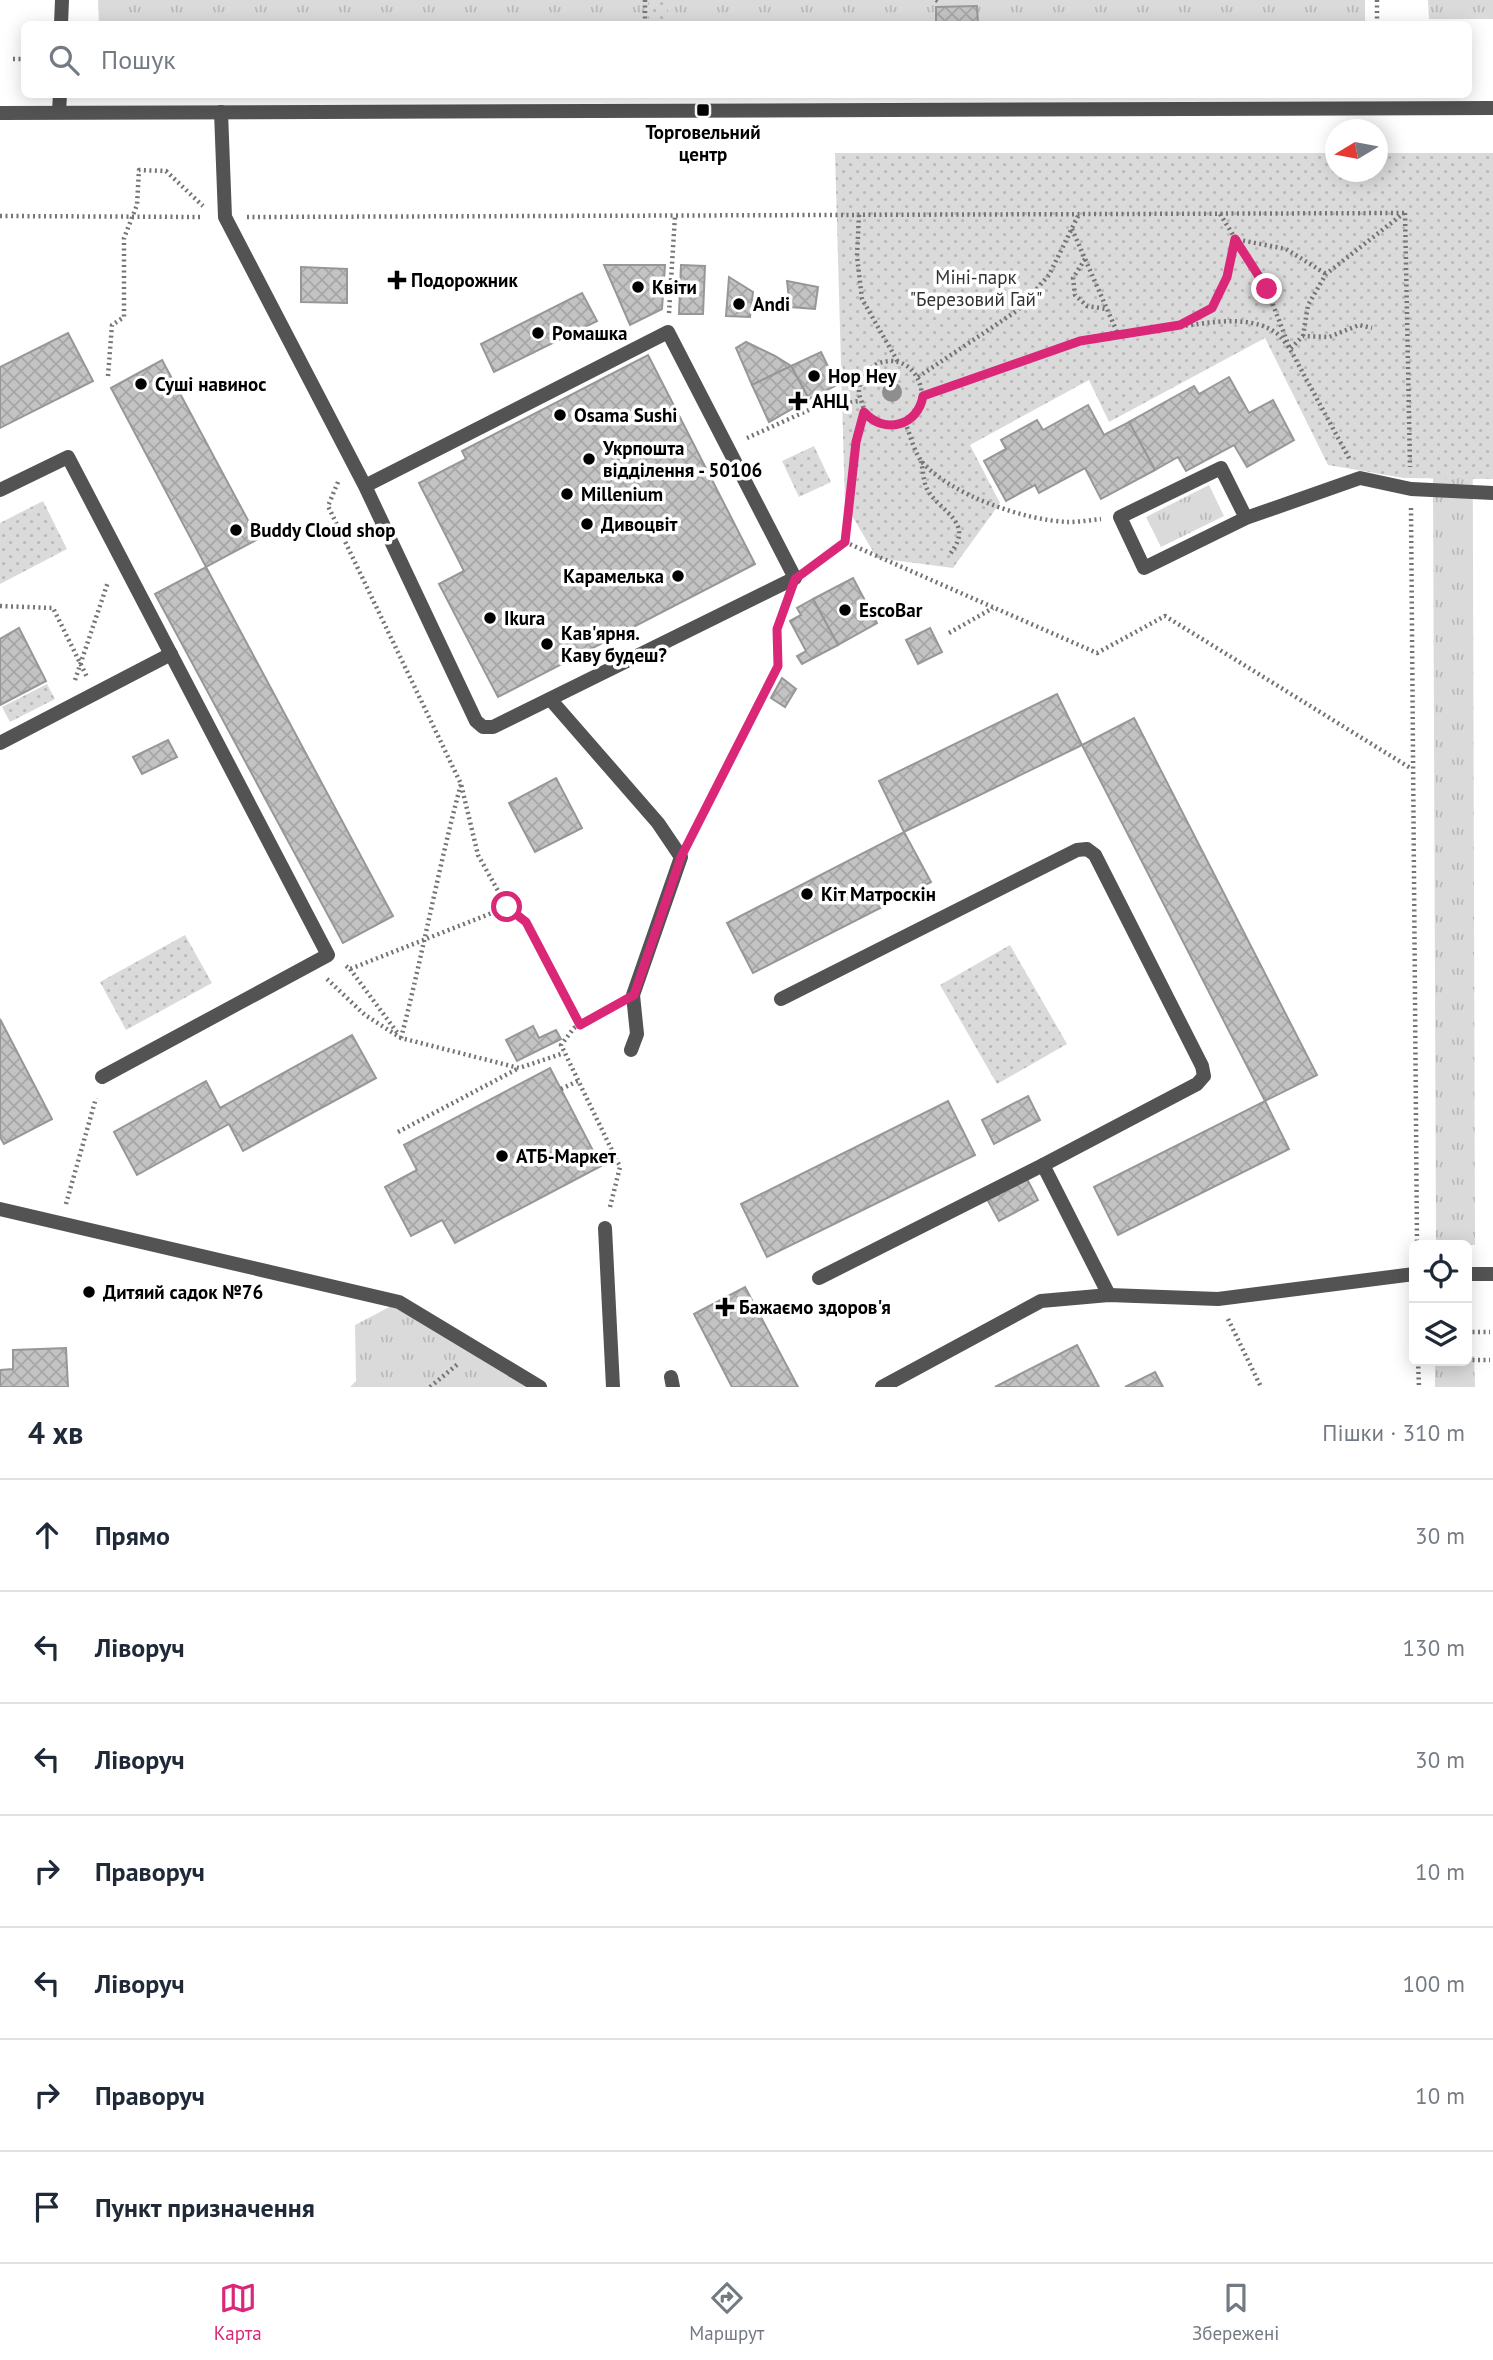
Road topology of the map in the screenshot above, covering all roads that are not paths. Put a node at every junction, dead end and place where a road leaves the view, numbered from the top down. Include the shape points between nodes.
1 (62, 0) edge
2 (61, 21) edge
3 (60, 98) edge
4 (1493, 108) edge
5 (59, 112) junction
6 (221, 112) junction
7 (0, 113) edge
8 (365, 486) junction
9 (0, 490) edge
10 (1493, 493) edge
11 (1246, 518) junction
12 (171, 654) junction
13 (550, 699) junction
14 (0, 743) edge
15 (781, 999) dead end
16 (631, 1050) dead end
17 (102, 1077) road end
18 (1043, 1165) junction
19 (0, 1209) edge
20 (605, 1228) road end
21 (1472, 1274) edge
22 (1493, 1274) edge
23 (1409, 1275) edge
24 (819, 1278) dead end
25 (1109, 1295) junction
26 (540, 1387) edge
27 (613, 1387) edge
28 (882, 1387) edge

1 - 2 street
3 - 5 street
4 - 6 street
5 - 6 street
5 - 7 street
6 - 8 street via 220,217
8 - 13 street via 475,721 493,727
8 - 13 street via 668,332 795,579
9 - 12 street via 68,457
10 - 11 street via 1411,489 1360,478
11 - 11 street via 1221,468 1119,517 1144,568
12 - 14 street
12 - 17 street via 328,955
13 - 16 street via 658,823 681,857 634,995 637,1034
15 - 18 street via 1077,850 1087,849 1095,855 1204,1076 1197,1084
18 - 24 street
18 - 25 street
19 - 26 street via 399,1302
20 - 27 street
21 - 22 street
23 - 25 street via 1218,1299
25 - 28 street via 1041,1301

